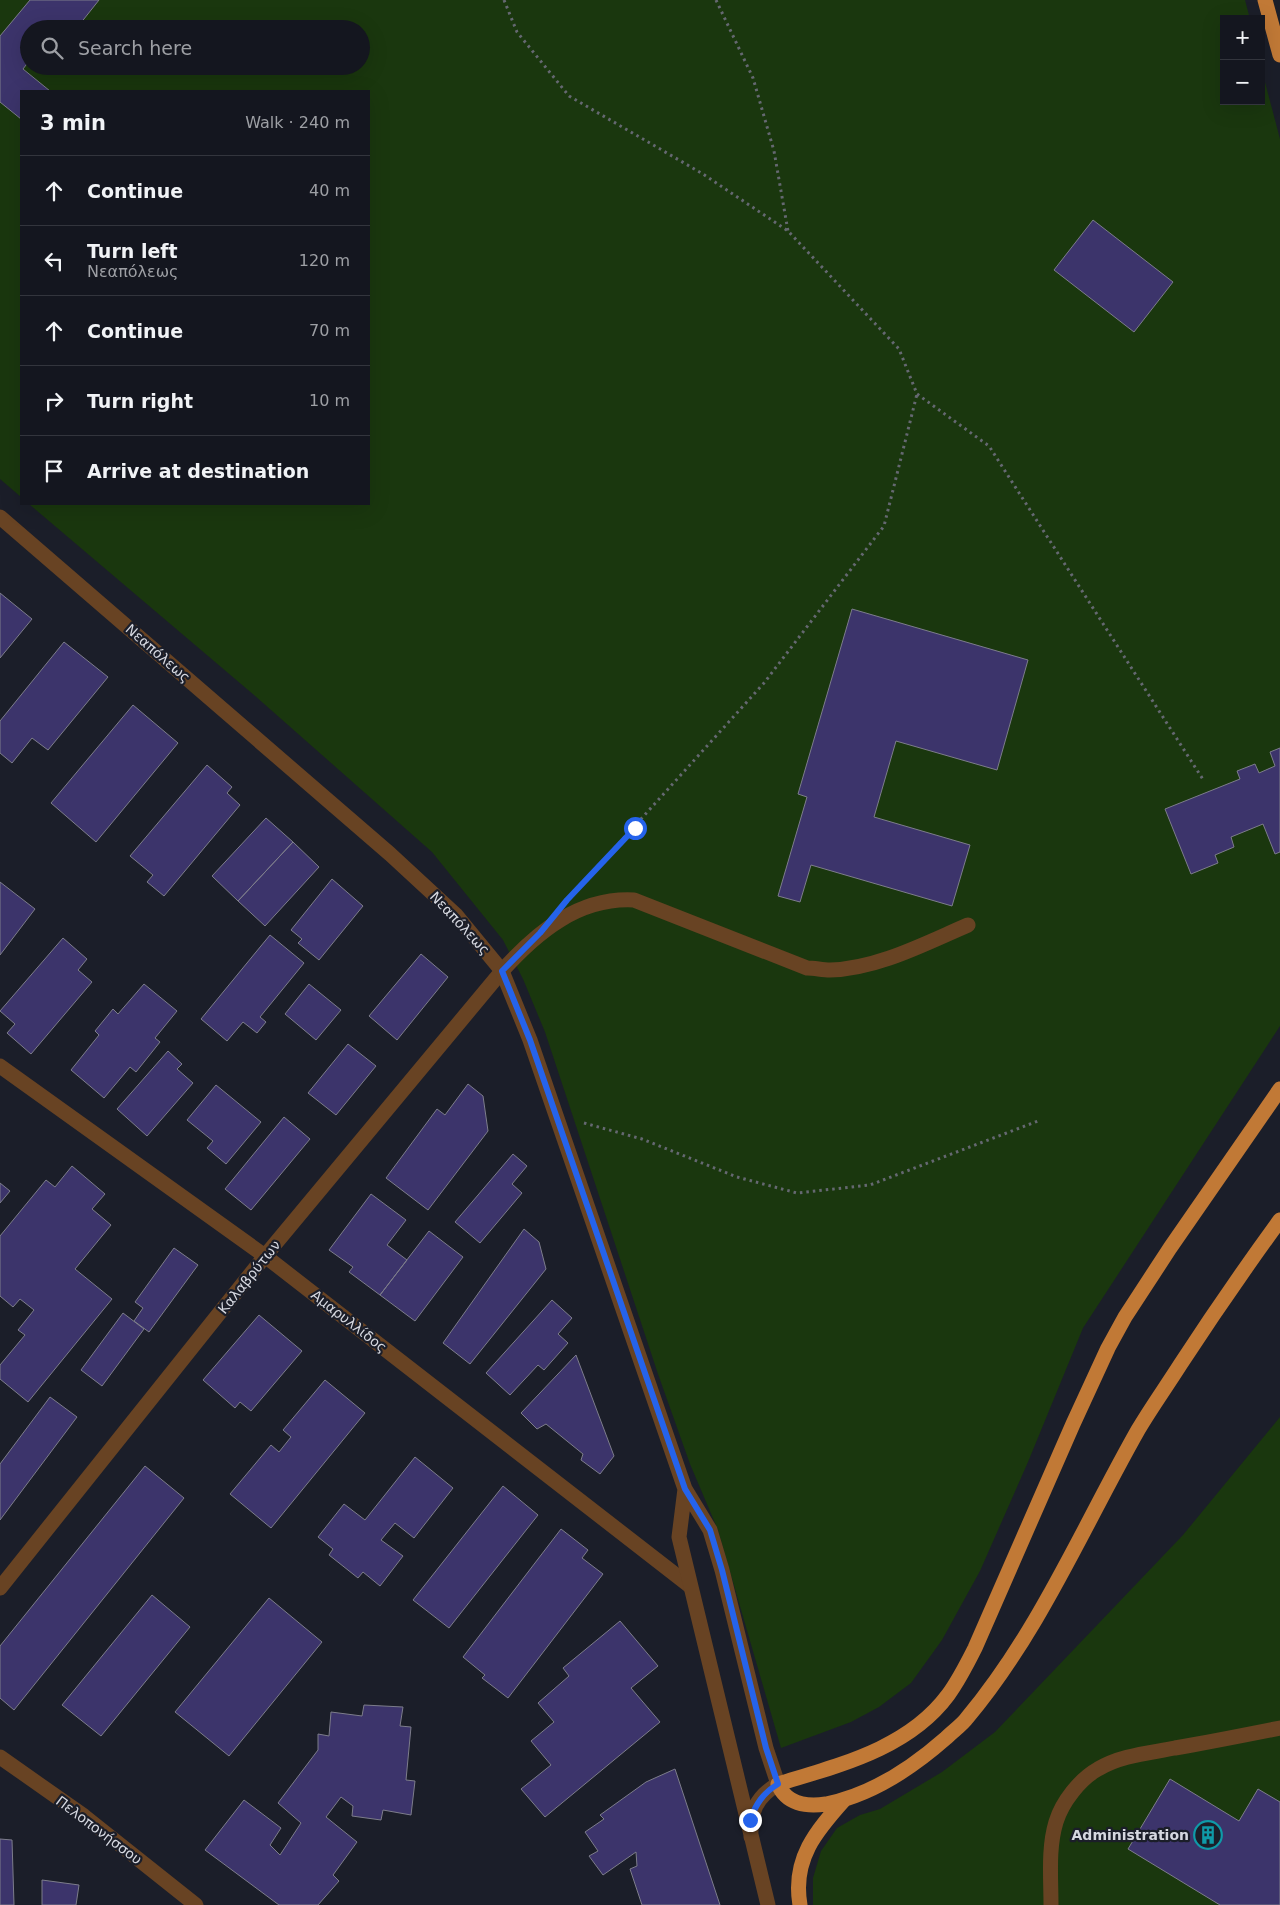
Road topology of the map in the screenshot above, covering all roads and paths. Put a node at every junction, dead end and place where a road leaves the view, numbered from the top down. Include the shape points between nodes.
1 (504, 0) edge
2 (716, 0) edge
3 (1265, 0) edge
4 (1280, 56) edge
5 (788, 231) junction
6 (918, 394) junction
7 (0, 517) edge
8 (1204, 781) dead end
9 (580, 886) dead end
10 (968, 925) dead end
11 (502, 971) junction
12 (0, 1066) edge
13 (1280, 1089) edge
14 (554, 1114) junction
15 (1038, 1120) dead end
16 (1280, 1220) edge
17 (266, 1256) junction
18 (685, 1489) junction
19 (690, 1586) junction
20 (0, 1588) edge
21 (1280, 1728) edge
22 (0, 1757) edge
23 (778, 1784) junction
24 (845, 1799) junction
25 (751, 1837) junction
26 (196, 1905) edge
27 (768, 1905) edge
28 (800, 1905) edge
29 (1051, 1905) edge

1 - 5 path via 517,32 569,96 703,174
2 - 5 path via 753,78 774,151
3 - 4 highway
5 - 6 path via 899,349
6 - 8 path via 989,446
6 - 9 path via 884,526 764,684
7 - 11 street, Νεαπόλεως via 390,854 456,915
10 - 11 street, Καλαβρύτων via 890,957 830,970 807,968 634,900 619,899 585,908 540,933
11 - 14 street, Νεαπόλεως via 530,1040
11 - 17 street, Καλαβρύτων
12 - 17 street, Αμαρυλλίδος
13 - 23 highway via 1121,1324 1073,1424 975,1648 947,1696 909,1733 886,1746
14 - 15 path via 642,1139 737,1177 797,1193 870,1185
14 - 18 street, Νεαπόλεως
16 - 24 highway via 1224,1298 1139,1429 1033,1626 966,1720 904,1772
17 - 19 street, Αμαρυλλίδος
17 - 20 street, Καλαβρύτων
18 - 19 street via 679,1537
18 - 23 street via 710,1530
19 - 25 street
21 - 29 street via 1140,1755 1111,1762 1096,1770 1071,1794 1057,1820 1051,1860
22 - 26 street, Πελοπονήσσου via 84,1816
23 - 24 highway via 784,1796 802,1804 817,1805
23 - 25 street via 756,1804 750,1820
24 - 28 highway via 823,1823 807,1848 799,1871
25 - 27 street

